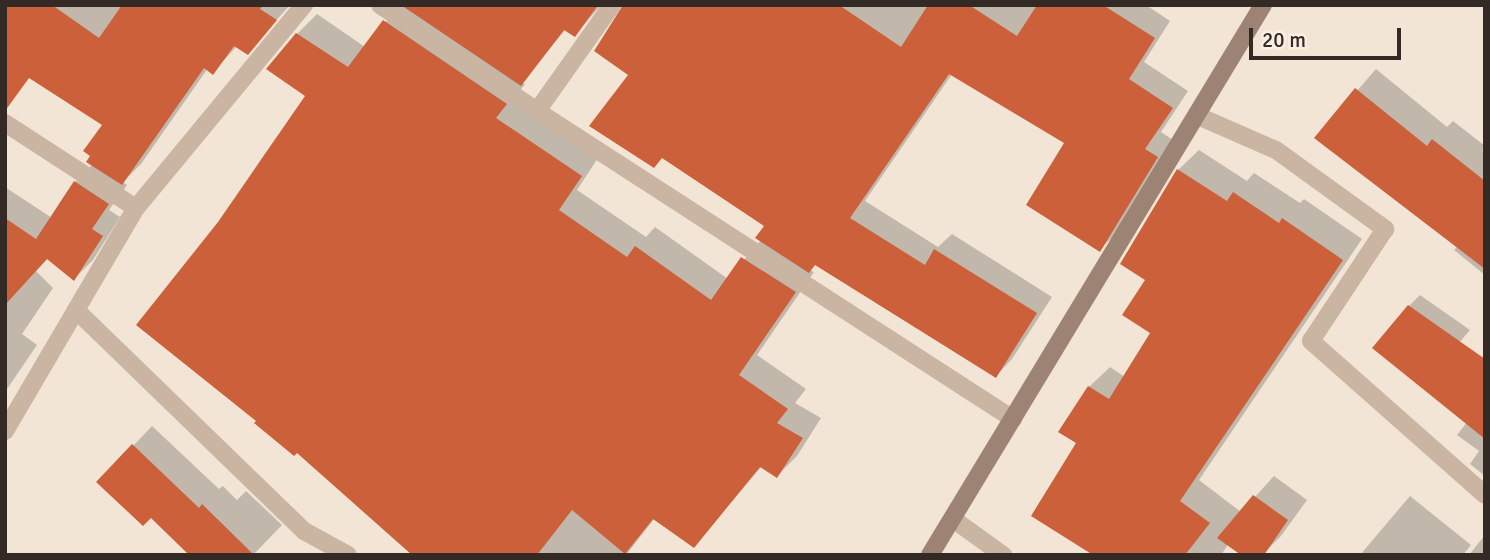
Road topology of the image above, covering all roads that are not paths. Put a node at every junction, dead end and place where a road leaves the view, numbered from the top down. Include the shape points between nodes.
1 (304, 5) edge
2 (380, 5) edge
3 (612, 5) edge
4 (1263, 5) edge
5 (537, 111) junction
6 (1198, 116) junction
7 (5, 123) edge
8 (136, 208) junction
9 (76, 310) junction
10 (1013, 419) junction
11 (5, 431) edge
12 (1485, 495) edge
13 (953, 519) junction
14 (348, 555) edge
15 (930, 555) edge
16 (1003, 555) edge

1 - 8 street
2 - 5 street
3 - 5 street
4 - 6 street
5 - 10 street
6 - 10 street
6 - 12 street via 1276,150 1385,229 1311,341
7 - 8 street
8 - 9 street
9 - 11 street
9 - 14 street via 304,531
10 - 13 street
13 - 15 street
13 - 16 street

